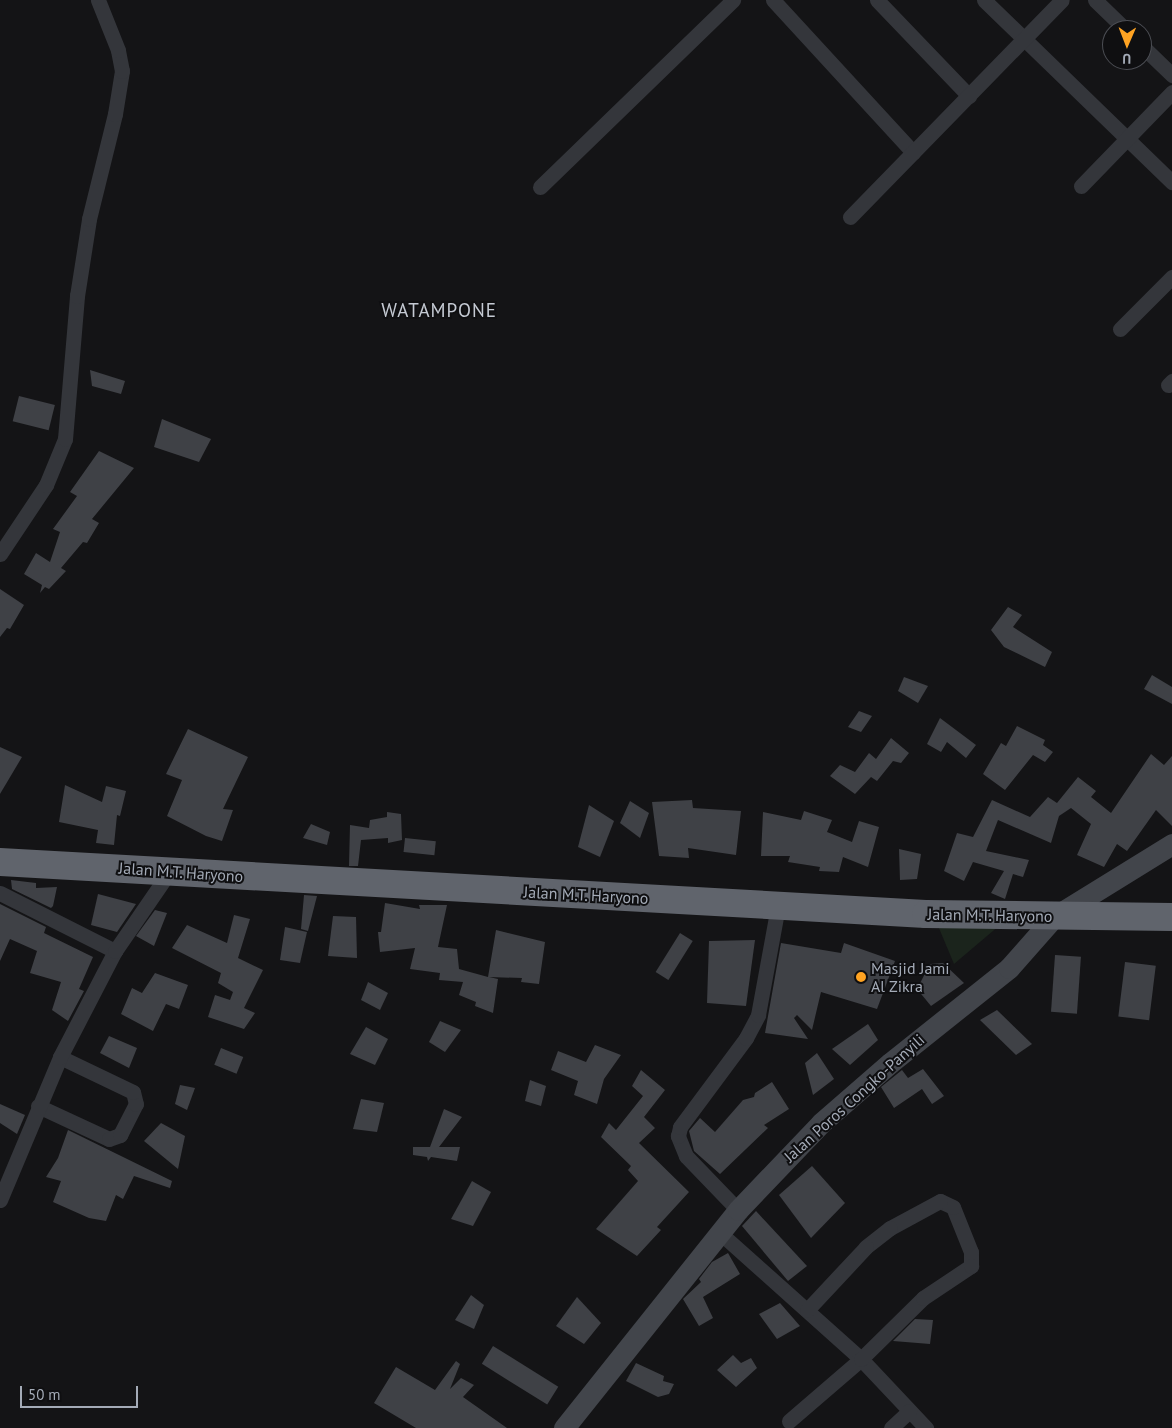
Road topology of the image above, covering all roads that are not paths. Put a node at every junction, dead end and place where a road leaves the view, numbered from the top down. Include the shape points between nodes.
1 (98, 0) edge
2 (733, 0) edge
3 (773, 0) edge
4 (877, 0) edge
5 (984, 0) edge
6 (1062, 0) edge
7 (1096, 0) edge
8 (1116, 20) edge
9 (1025, 38) junction
10 (1152, 56) edge
11 (1172, 75) edge
12 (1172, 92) edge
13 (969, 96) junction
14 (1127, 138) junction
15 (913, 152) junction
16 (1172, 182) edge
17 (1081, 186) dead end
18 (540, 187) dead end
19 (850, 217) dead end
20 (1172, 277) edge
21 (1120, 329) dead end
22 (0, 554) edge
23 (1172, 844) edge
24 (0, 862) edge
25 (170, 871) junction
26 (0, 893) edge
27 (778, 906) junction
28 (1054, 917) junction
29 (1172, 917) edge
30 (115, 951) junction
31 (60, 1057) junction
32 (38, 1106) junction
33 (0, 1200) edge
34 (738, 1210) junction
35 (719, 1232) junction
36 (807, 1310) junction
37 (861, 1359) junction
38 (909, 1411) junction
39 (789, 1421) dead end
40 (564, 1428) edge
41 (891, 1428) edge
42 (926, 1428) edge

1 - 22 street via 118,50 122,70 115,114 89,219 77,296 65,439 46,485
2 - 18 street
3 - 15 street
4 - 13 street
5 - 9 street
6 - 9 street
7 - 8 street
9 - 13 street
9 - 14 street
10 - 11 street
12 - 14 street
13 - 15 street
14 - 16 street
14 - 17 street
15 - 19 street
20 - 21 street
23 - 28 main road, Jalan Poros Congko-Panyili
24 - 25 highway, Jalan M.T. Haryono
25 - 27 highway, Jalan M.T. Haryono
25 - 30 street
26 - 30 street
27 - 28 highway, Jalan M.T. Haryono
27 - 34 street via 758,1015 746,1038 680,1127 678,1136 686,1156
28 - 29 highway, Jalan M.T. Haryono
28 - 34 main road, Jalan Poros Congko-Panyili via 1009,968 821,1123
30 - 31 street
31 - 32 street
31 - 32 street via 133,1092 136,1104 120,1136 108,1140
32 - 33 street
34 - 35 main road, Jalan Poros Congko-Panyili
35 - 36 street
35 - 40 main road, Jalan Poros Congko-Panyili
36 - 37 street
36 - 37 street via 866,1247 890,1228 940,1201 953,1207 971,1252 971,1266 923,1298
37 - 38 street
37 - 39 street
38 - 41 street
38 - 42 street

